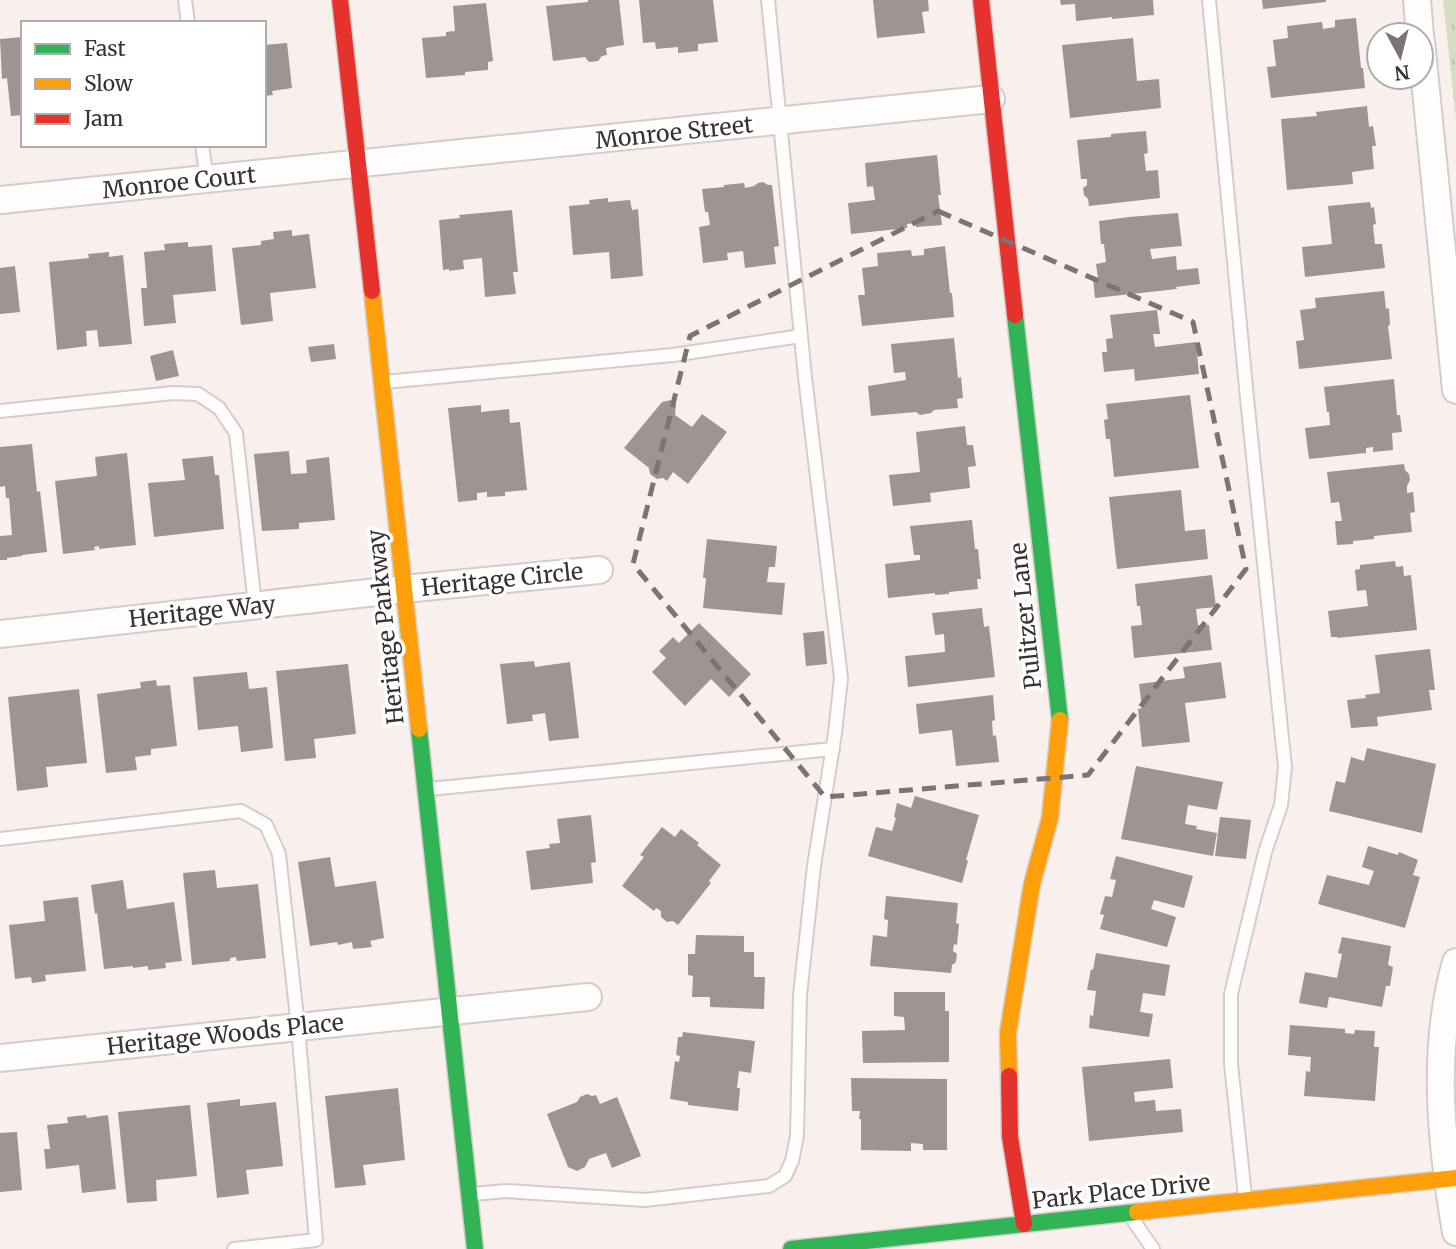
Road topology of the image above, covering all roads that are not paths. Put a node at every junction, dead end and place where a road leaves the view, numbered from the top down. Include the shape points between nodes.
1 (185, 0) edge
2 (340, 0) edge
3 (768, 0) edge
4 (981, 0) edge
5 (1209, 0) edge
6 (1417, 0) edge
7 (188, 21) edge
8 (1419, 21) edge
9 (1426, 91) edge
10 (991, 99) junction
11 (779, 121) junction
12 (202, 147) edge
13 (358, 164) junction
14 (206, 179) junction
15 (0, 200) edge
16 (801, 336) junction
17 (381, 382) junction
18 (1456, 390) edge
19 (0, 411) edge
20 (599, 570) dead end
21 (404, 589) junction
22 (256, 605) junction
23 (0, 634) edge
24 (833, 749) junction
25 (425, 789) junction
26 (0, 838) edge
27 (1456, 962) edge
28 (588, 996) dead end
29 (449, 1011) junction
30 (298, 1027) junction
31 (0, 1058) edge
32 (1451, 1179) edge
33 (469, 1194) junction
34 (1245, 1201) junction
35 (1128, 1213) junction
36 (1024, 1224) junction
37 (1456, 1232) edge
38 (234, 1249) edge
39 (475, 1249) edge
40 (791, 1249) edge
41 (1153, 1249) edge

1 - 7 lane
2 - 13 street, Heritage Parkway
3 - 11 lane
4 - 10 street, Pulitzer Lane
5 - 34 lane via 1285,767 1281,805 1231,994 1231,1064
6 - 8 street
9 - 18 street
10 - 11 street, Monroe Street
10 - 36 street, Pulitzer Lane via 1060,722 1050,818 1032,884 1008,1033 1010,1137
11 - 13 street, Monroe Street
11 - 16 lane
12 - 14 lane
13 - 14 street, Monroe Court
13 - 17 street, Heritage Parkway
14 - 15 street, Monroe Court
16 - 17 lane via 673,355
16 - 24 lane via 841,678
17 - 21 street, Heritage Parkway
19 - 22 lane via 173,393 198,394 219,408 236,433
20 - 21 street, Heritage Circle
21 - 22 street, Heritage Way
21 - 25 street, Heritage Parkway
22 - 23 street, Heritage Way
24 - 25 lane
24 - 33 lane via 800,995 797,1136 785,1176 769,1186 645,1200 506,1191
25 - 29 street, Heritage Parkway
26 - 30 lane via 241,811 266,825 279,855
27 - 32 street via 1442,1031 1441,1118
28 - 29 street, Heritage Woods Place
29 - 30 street, Heritage Woods Place
29 - 33 street, Heritage Parkway
30 - 31 street, Heritage Woods Place
30 - 38 lane via 316,1240
32 - 34 street, Park Place Drive
32 - 37 street
33 - 39 street, Heritage Parkway
34 - 35 street, Park Place Drive
35 - 36 street, Park Place Drive
35 - 41 lane
36 - 40 street, Park Place Drive

